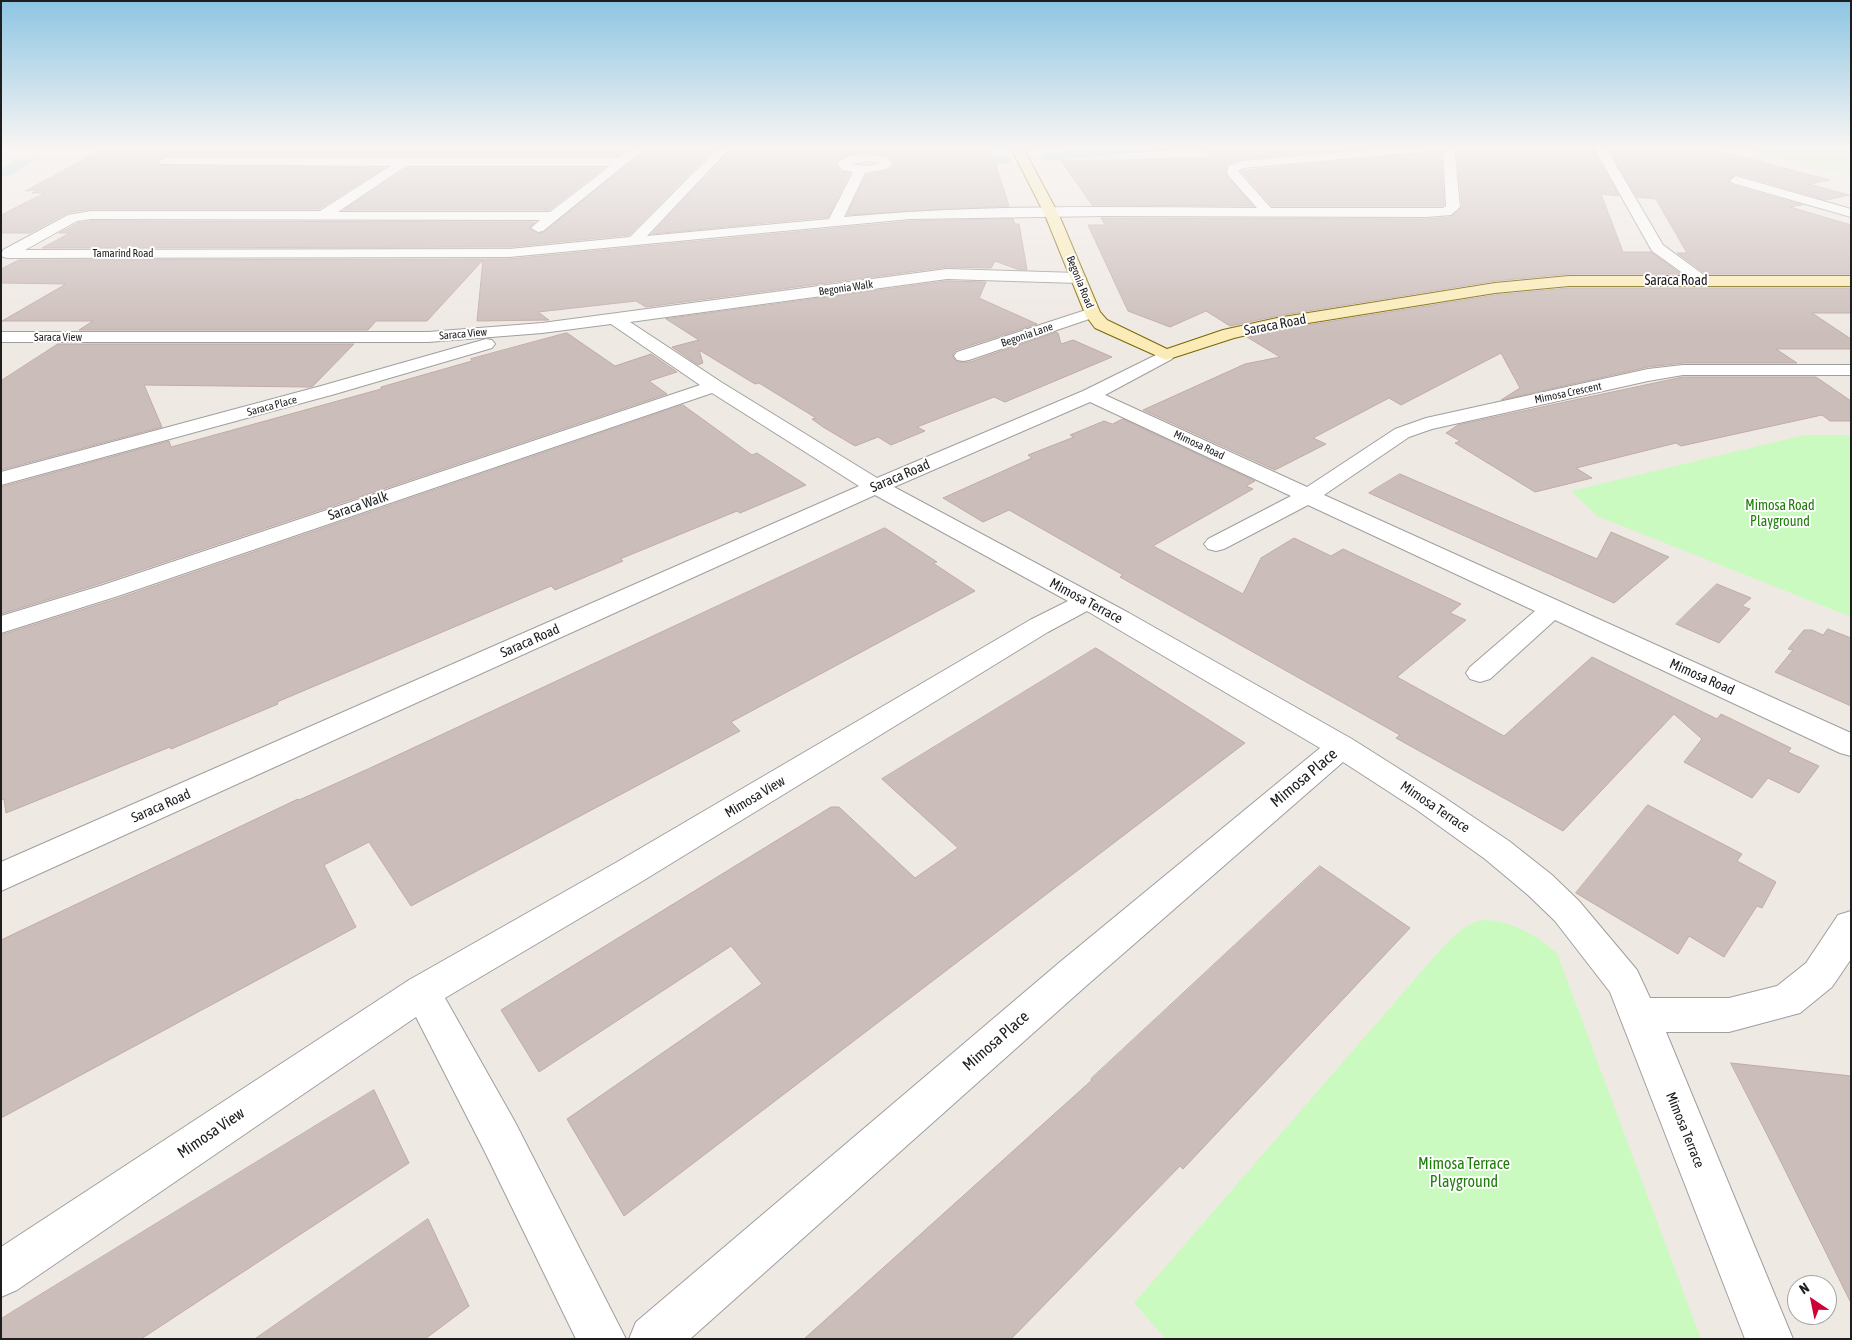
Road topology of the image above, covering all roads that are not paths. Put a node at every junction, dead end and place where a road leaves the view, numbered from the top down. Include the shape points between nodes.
1 (333, 209) edge
2 (562, 209) edge
3 (665, 209) edge
4 (841, 209) edge
5 (1048, 209) edge
6 (1263, 209) edge
7 (1451, 209) edge
8 (1635, 209) edge
9 (1835, 209) edge
10 (1050, 212) junction
11 (1851, 213) edge
12 (325, 214) junction
13 (1268, 214) junction
14 (552, 216) junction
15 (834, 223) junction
16 (633, 242) junction
17 (509, 253) junction
18 (1078, 278) junction
19 (1703, 281) junction
20 (1851, 281) edge
21 (1092, 313) junction
22 (614, 319) junction
23 (542, 328) junction
24 (428, 337) junction
25 (4, 345) edge
26 (1166, 355) junction
27 (963, 356) dead end
28 (432, 360) junction
29 (1851, 370) edge
30 (714, 386) junction
31 (1090, 394) junction
32 (1, 479) edge
33 (876, 487) junction
34 (1308, 496) junction
35 (1216, 544) dead end
36 (1087, 601) junction
37 (1552, 609) junction
38 (1, 625) edge
39 (1480, 672) dead end
40 (1851, 745) edge
41 (1341, 747) junction
42 (46, 857) junction
43 (1, 862) edge
44 (1, 877) edge
45 (1851, 926) edge
46 (422, 992) junction
47 (1639, 1015) junction
48 (1, 1274) edge
49 (602, 1339) edge
50 (653, 1339) edge
51 (1769, 1339) edge

1 - 12 street
2 - 14 street
3 - 16 street
4 - 15 street
5 - 10 street, Begonia Road
6 - 13 street
7 - 13 street via 1446,212 1426,213
8 - 19 street via 1657,248
9 - 11 street
10 - 13 street
10 - 15 street via 910,215
10 - 18 street, Begonia Road
12 - 14 street, Tamarind Road
12 - 17 street, Tamarind Road via 82,216 7,254
14 - 17 street
15 - 16 street
16 - 17 street
18 - 21 street, Begonia Road
18 - 22 street, Begonia Walk via 947,274
19 - 20 street, Saraca Road
19 - 26 street, Saraca Road via 1569,281 1495,288 1277,323 1229,334
21 - 26 street, Begonia Road via 1101,324
21 - 27 street, Begonia Lane
22 - 23 street, Saraca View
22 - 30 street
23 - 24 street, Saraca View
23 - 28 street, Saraca Place
24 - 25 street, Saraca View via 34,338
24 - 28 street via 435,343 437,351
26 - 31 street, Saraca Road
28 - 32 street, Saraca Place
29 - 34 street, Mimosa Crescent via 1683,370 1426,424 1402,433
30 - 33 street
30 - 38 street, Saraca Walk
31 - 33 street, Saraca Road
31 - 34 street, Mimosa Road
33 - 36 street, Mimosa Terrace
33 - 42 street, Saraca Road
34 - 35 street
34 - 37 street, Mimosa Road
36 - 41 street, Mimosa Terrace
36 - 46 street, Mimosa View via 1039,626
37 - 39 street
37 - 40 street, Mimosa Road
41 - 47 street, Mimosa Terrace via 1482,839 1540,885 1567,911 1624,982
41 - 50 street, Mimosa Place via 1072,974
42 - 43 street
42 - 44 street, Saraca Road
45 - 47 street via 1819,976 1787,1001 1729,1016
46 - 48 street, Mimosa View
46 - 49 street
47 - 51 street, Mimosa Terrace

